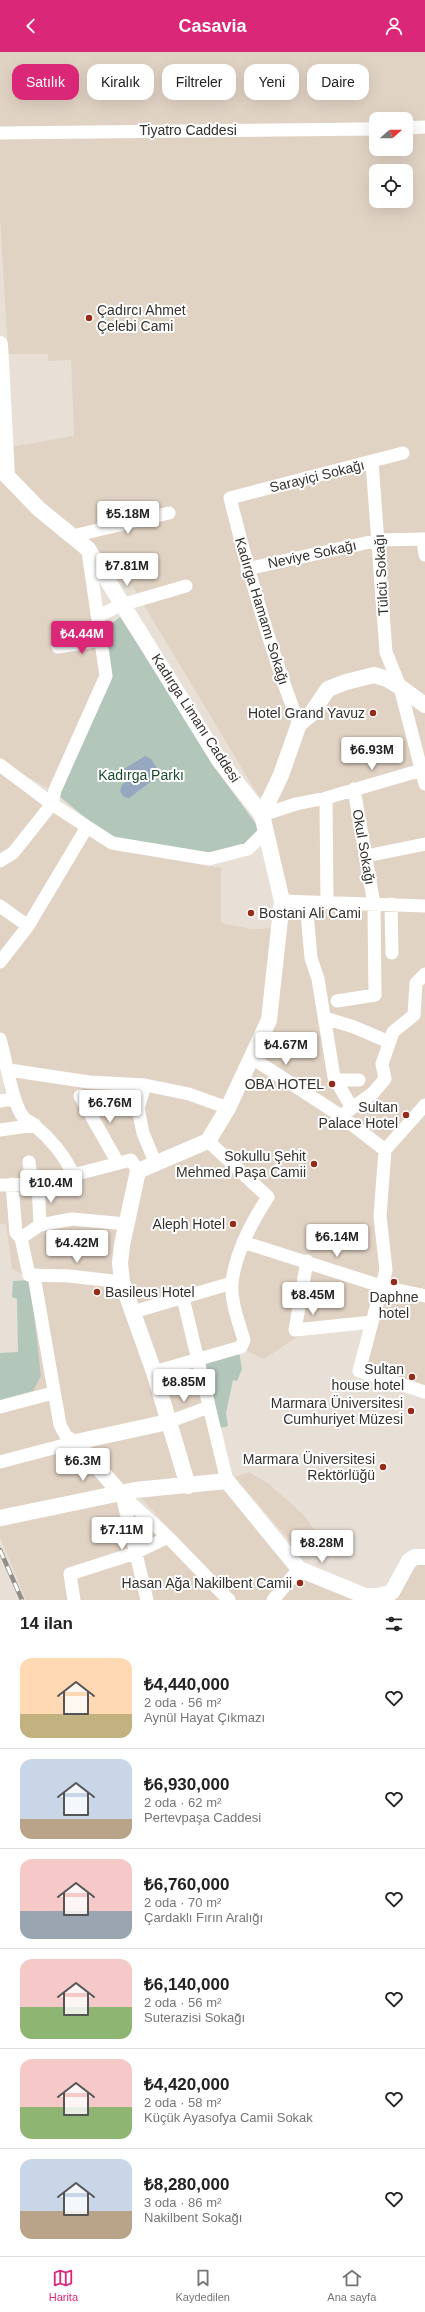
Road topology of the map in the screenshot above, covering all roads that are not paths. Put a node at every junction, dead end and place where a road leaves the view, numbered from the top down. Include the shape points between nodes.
1 (425, 127) edge
2 (413, 128) edge
3 (369, 129) edge
4 (0, 133) edge
5 (0, 344) edge
6 (0, 363) edge
7 (1, 419) edge
8 (403, 453) dead end
9 (372, 462) junction
10 (4, 477) edge
11 (230, 498) joint
12 (169, 513) dead end
13 (77, 534) junction
14 (424, 539) edge
15 (379, 540) junction
16 (88, 549) junction
17 (425, 555) edge
18 (248, 569) junction
19 (186, 586) dead end
20 (121, 605) junction
21 (98, 616) junction
22 (101, 640) junction
23 (58, 647) dead end
24 (400, 686) junction
25 (425, 705) edge
26 (299, 724) junction
27 (0, 765) edge
28 (423, 769) edge
29 (425, 784) edge
30 (354, 790) junction
31 (326, 798) junction
32 (52, 804) junction
33 (262, 815) junction
34 (87, 827) junction
35 (266, 832) junction
36 (425, 844) edge
37 (366, 856) junction
38 (0, 861) edge
39 (282, 901) junction
40 (306, 902) junction
41 (327, 902) junction
42 (374, 904) junction
43 (391, 904) junction
44 (0, 906) edge
45 (425, 906) edge
46 (28, 926) junction
47 (392, 952) dead end
48 (0, 962) edge
49 (425, 974) edge
50 (337, 1001) dead end
51 (325, 1018) junction
52 (0, 1039) edge
53 (389, 1042) junction
54 (252, 1058) junction
55 (9, 1070) junction
56 (336, 1080) junction
57 (359, 1080) dead end
58 (145, 1085) junction
59 (80, 1096) dead end
60 (14, 1099) junction
61 (0, 1101) edge
62 (425, 1105) edge
63 (228, 1108) junction
64 (352, 1108) junction
65 (341, 1116) junction
66 (35, 1125) junction
67 (0, 1130) edge
68 (208, 1141) junction
69 (386, 1150) junction
70 (29, 1162) dead end
71 (155, 1162) junction
72 (118, 1163) junction
73 (138, 1171) junction
74 (74, 1175) junction
75 (35, 1184) junction
76 (6, 1185) edge
77 (126, 1224) junction
78 (40, 1225) junction
79 (21, 1238) junction
80 (243, 1242) junction
81 (307, 1261) junction
82 (32, 1275) junction
83 (122, 1282) junction
84 (232, 1283) junction
85 (384, 1287) junction
86 (425, 1296) edge
87 (183, 1298) junction
88 (133, 1312) junction
89 (372, 1322) junction
90 (198, 1360) junction
91 (154, 1372) junction
92 (425, 1391) edge
93 (53, 1393) junction
94 (0, 1407) edge
95 (209, 1407) junction
96 (168, 1422) junction
97 (76, 1442) junction
98 (93, 1461) junction
99 (0, 1462) edge
100 (227, 1481) junction
101 (188, 1486) junction
102 (122, 1495) junction
103 (100, 1498) junction
104 (0, 1518) edge
105 (168, 1537) junction
106 (135, 1553) junction
107 (425, 1557) edge
108 (299, 1569) junction
109 (391, 1596) edge
110 (74, 1600) edge
111 (147, 1600) edge
112 (229, 1600) edge
113 (273, 1600) edge

1 - 2 street
3 - 4 street, Tiyatro Caddesi
5 - 6 main road, Kadırga Limanı Caddesi
6 - 7 main road, Kadırga Limanı Caddesi
7 - 10 main road, Kadırga Limanı Caddesi
8 - 9 street, Sarayiçi Sokağı
9 - 11 street, Sarayiçi Sokağı
9 - 15 street, Tülcü Sokağı
10 - 13 main road, Kadırga Limanı Caddesi via 38,509
11 - 18 street, Kadırga Hamamı Sokağı
12 - 13 street
13 - 16 main road, Kadırga Limanı Caddesi
14 - 15 street, Neviye Sokağı
14 - 17 street
15 - 18 street, Neviye Sokağı
15 - 24 street, Tülcü Sokağı via 386,652
16 - 20 main road, Kadırga Limanı Caddesi
16 - 21 street
18 - 26 street, Kadırga Hamamı Sokağı via 285,688
19 - 20 street
20 - 21 street
20 - 33 main road, Kadırga Limanı Caddesi via 148,643 219,760
21 - 22 street
22 - 23 street
22 - 32 street via 106,676 55,790
24 - 25 main road
24 - 26 main road via 374,675 346,682 328,689 311,714
24 - 28 street, Tülcü Sokağı
26 - 33 main road via 281,775
27 - 32 street
28 - 29 street, Tülcü Sokağı
28 - 30 street
30 - 31 street
30 - 37 street, Okul Sokağı
31 - 33 street
31 - 41 street
32 - 34 street
32 - 38 street via 13,853
33 - 35 main road, Kadırga Limanı Caddesi
34 - 35 street via 112,843 209,858 248,849
34 - 46 street
35 - 39 main road, Kadırga Limanı Caddesi
36 - 37 street
37 - 42 street, Okul Sokağı
39 - 40 street
39 - 54 main road, Kadırga Limanı Caddesi via 268,1020
40 - 41 street
40 - 51 street via 311,958 318,978
41 - 42 street
42 - 43 street
42 - 50 street, Okul Sokağı via 375,995
43 - 45 street
43 - 47 street
44 - 46 street
46 - 48 street
49 - 53 street via 416,983 414,1015 393,1032
51 - 53 street
51 - 56 street
52 - 55 street
53 - 64 street via 382,1064 385,1079 373,1093
54 - 63 main road, Kadırga Limanı Caddesi
54 - 65 street
55 - 58 street via 88,1082
55 - 60 street
56 - 57 street
56 - 64 street
58 - 63 street via 189,1094
58 - 71 street via 138,1108
59 - 72 street
60 - 61 street
60 - 66 street via 24,1118
62 - 69 street
63 - 68 main road, Kadırga Limanı Caddesi
64 - 65 street
65 - 69 street
66 - 67 street
66 - 74 street via 67,1162
68 - 71 main road
68 - 80 street via 268,1197
69 - 85 street via 380,1216 386,1270
70 - 75 street
71 - 73 main road
72 - 73 street via 131,1160
72 - 74 street
73 - 77 main road
74 - 75 street
75 - 76 street
75 - 78 street
76 - 79 street via 16,1233
77 - 78 street via 72,1219
77 - 83 main road via 120,1257
78 - 79 street
79 - 82 street
80 - 81 street
80 - 84 street
81 - 85 street
81 - 89 street via 295,1330
82 - 83 street
82 - 93 street
83 - 88 main road
84 - 87 street
84 - 90 street via 244,1340 241,1347
85 - 86 street
85 - 89 street
87 - 88 street
87 - 90 street
88 - 91 main road
89 - 92 street via 359,1371
90 - 91 street
90 - 95 street
91 - 96 main road
93 - 94 street
93 - 97 street via 60,1425 66,1436
95 - 96 street
95 - 100 street
96 - 97 main road
96 - 101 main road
97 - 98 main road
97 - 99 street
98 - 102 main road
98 - 103 main road
100 - 101 main road
100 - 108 main road
101 - 102 main road via 135,1490
102 - 103 main road
102 - 105 street
102 - 106 street
103 - 104 main road
105 - 106 street
105 - 112 street
106 - 110 street via 70,1574
106 - 111 street
107 - 109 main road via 415,1557 409,1561
108 - 109 main road via 365,1596
108 - 113 street

